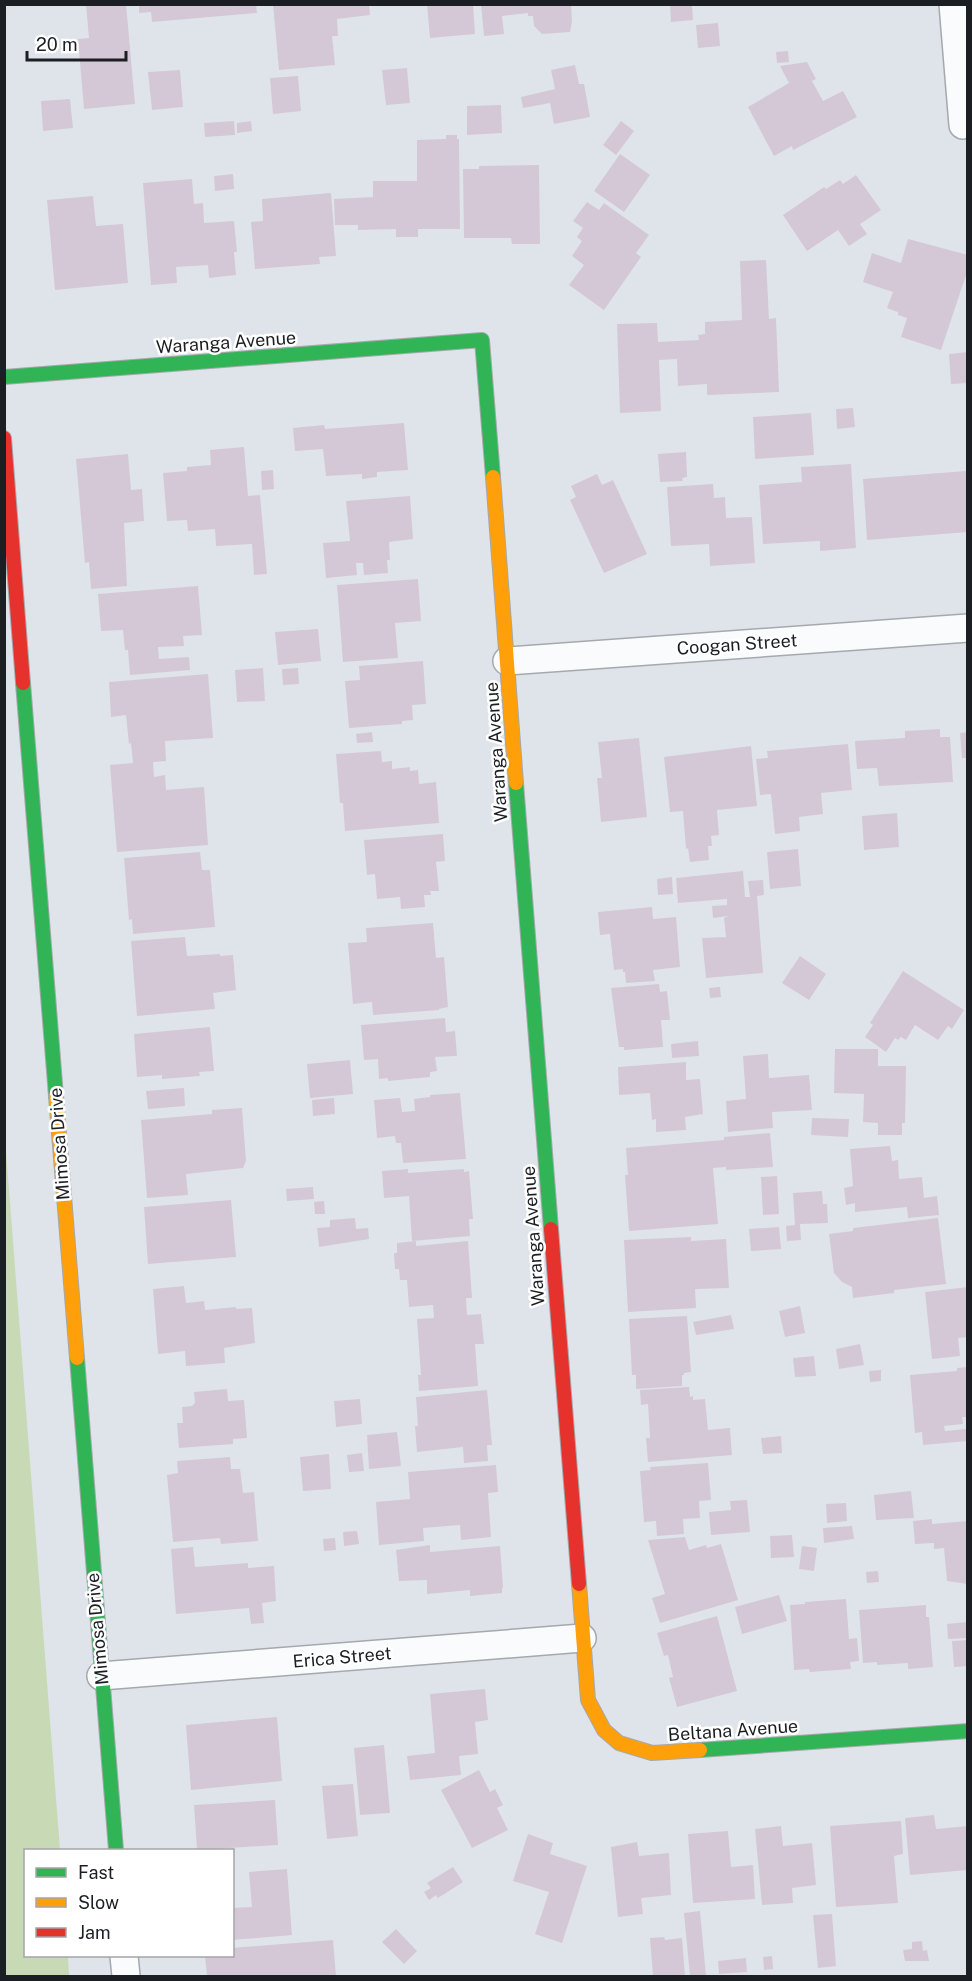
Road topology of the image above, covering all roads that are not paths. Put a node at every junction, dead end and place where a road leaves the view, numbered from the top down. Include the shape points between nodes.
1 (953, 4) edge
2 (963, 125) dead end
3 (4, 377) edge
4 (4, 438) edge
5 (968, 628) edge
6 (507, 661) junction
7 (14, 699) edge
8 (582, 1638) junction
9 (101, 1676) junction
10 (968, 1731) edge
11 (116, 1849) edge
12 (124, 1957) edge
13 (126, 1977) edge

1 - 2 street
3 - 6 street, Waranga Avenue via 482,340
4 - 7 street, Mimosa Drive
5 - 6 street, Coogan Street
6 - 8 street, Waranga Avenue
7 - 9 street, Mimosa Drive
8 - 9 street, Erica Street
8 - 10 street, Beltana Avenue via 593,1714 617,1742 632,1750 652,1754
9 - 11 street, Mimosa Drive
12 - 13 street

